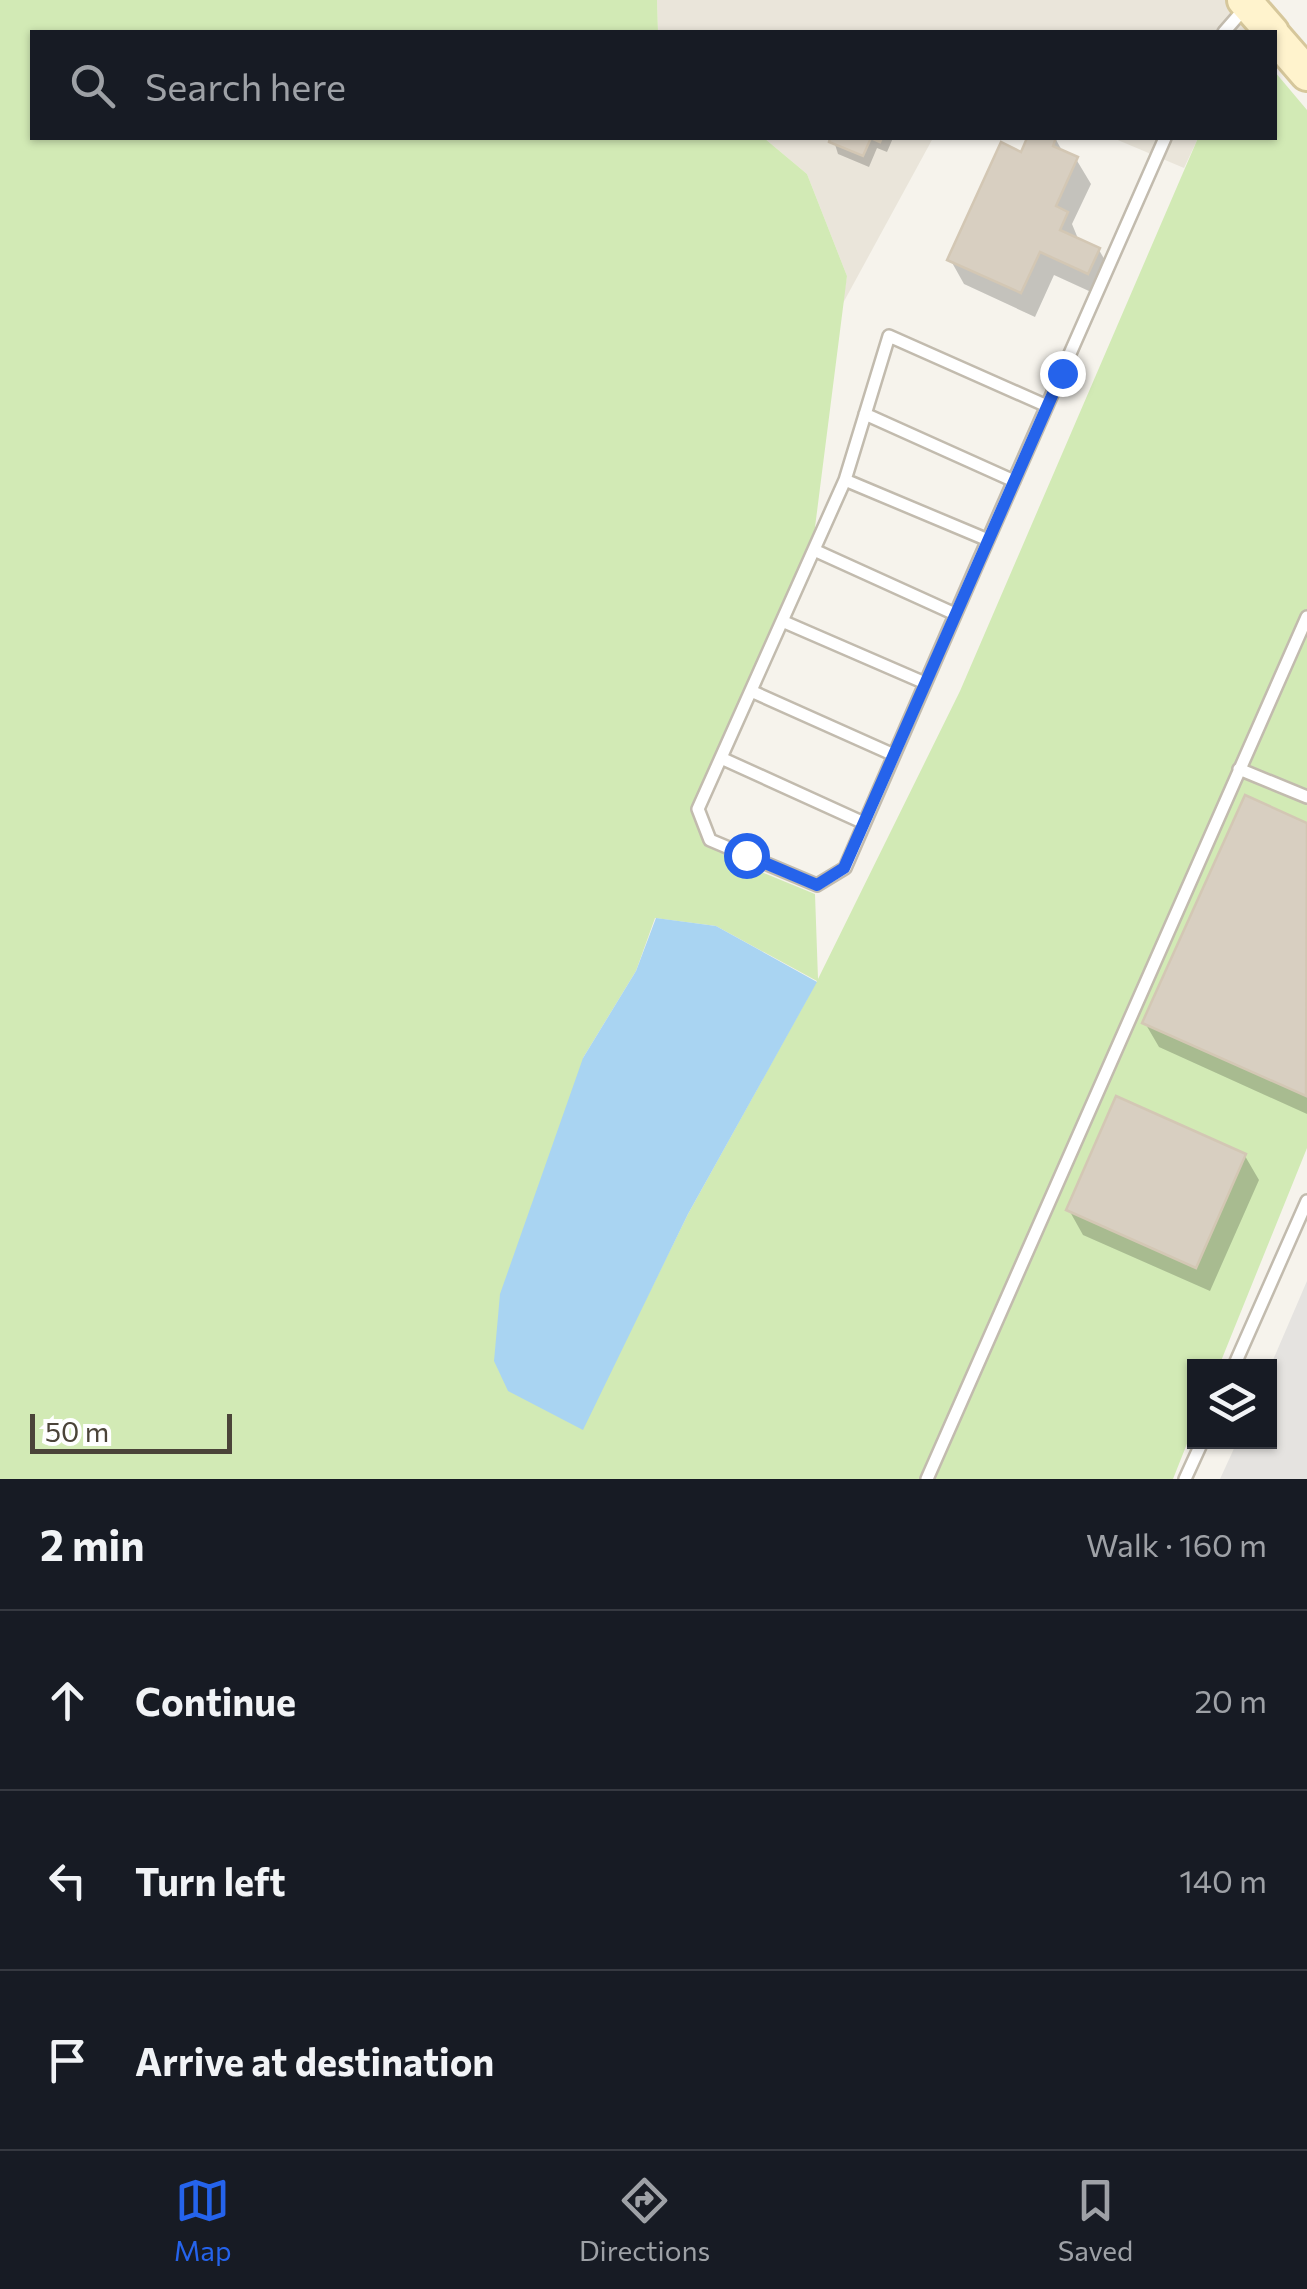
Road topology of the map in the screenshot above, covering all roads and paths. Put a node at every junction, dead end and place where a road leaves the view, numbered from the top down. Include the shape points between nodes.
1 (1246, 2) edge
2 (1225, 30) edge
3 (1270, 30) edge
4 (1277, 39) edge
5 (1307, 74) edge
6 (1164, 140) edge
7 (1047, 406) junction
8 (865, 414) junction
9 (846, 480) junction
10 (1014, 480) junction
11 (988, 540) junction
12 (814, 550) junction
13 (956, 614) junction
14 (1307, 617) edge
15 (782, 621) junction
16 (925, 683) junction
17 (751, 691) junction
18 (894, 755) junction
19 (721, 758) junction
20 (1239, 769) junction
21 (1307, 797) edge
22 (864, 823) junction
23 (1307, 1201) edge
24 (1237, 1359) edge
25 (1199, 1449) edge
26 (928, 1479) edge
27 (1185, 1479) edge

1 - 2 lane
1 - 3 street
4 - 5 street
6 - 7 lane
7 - 8 lane via 889,336
7 - 10 lane
8 - 9 lane
8 - 10 lane
9 - 11 lane
9 - 12 lane
10 - 11 lane
11 - 13 lane
12 - 13 lane
12 - 15 lane
13 - 16 lane
14 - 20 lane
15 - 16 lane
15 - 17 lane
16 - 18 lane
17 - 18 lane
17 - 19 lane
18 - 22 lane
19 - 22 lane
19 - 22 lane via 698,809 710,840 817,885 844,868
20 - 21 lane
20 - 26 lane
23 - 24 lane
25 - 27 lane

